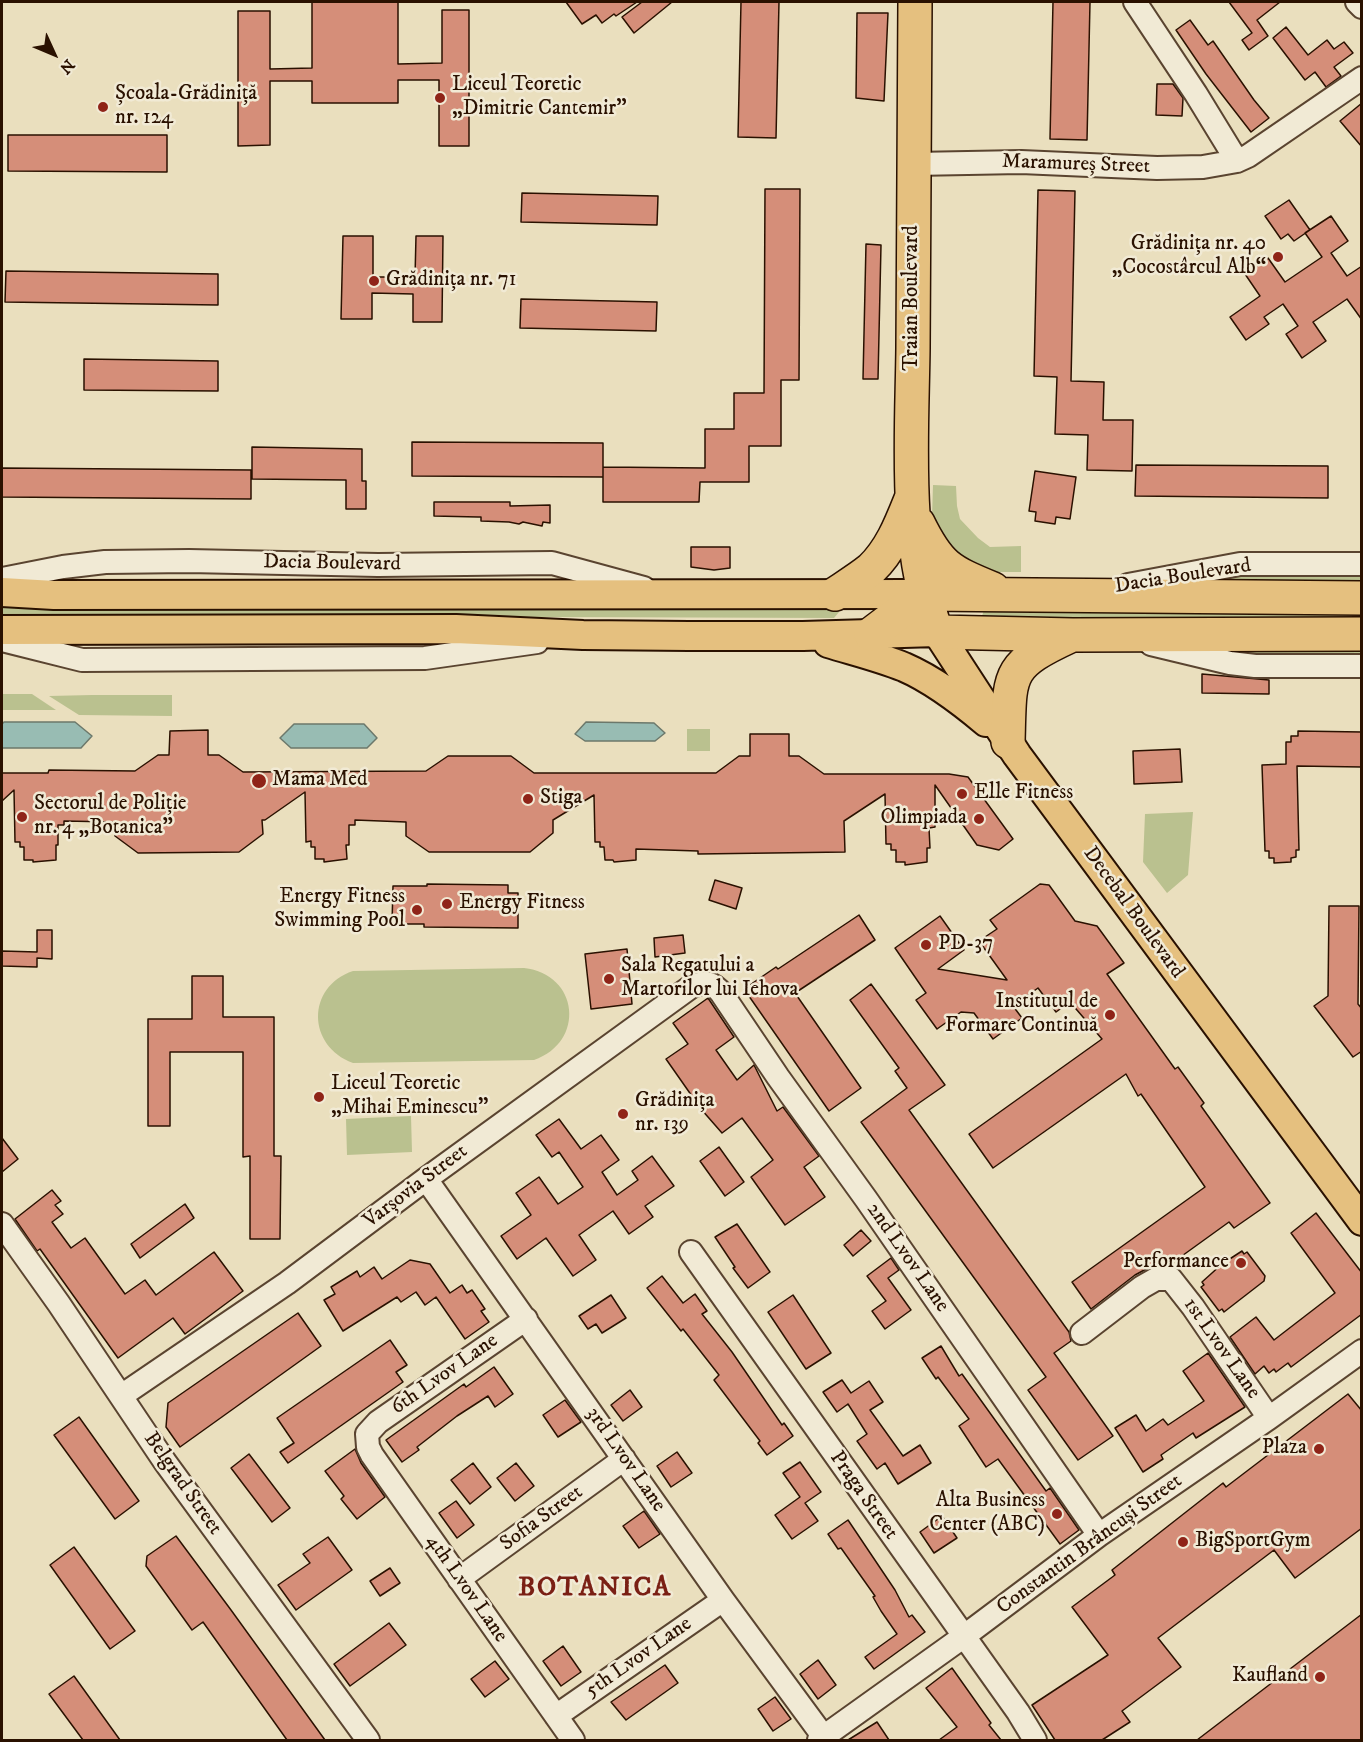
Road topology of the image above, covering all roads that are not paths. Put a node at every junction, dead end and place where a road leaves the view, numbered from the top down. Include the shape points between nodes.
1 (915, 2) edge
2 (1135, 2) edge
3 (1357, 2) edge
4 (1362, 7) edge
5 (1362, 78) edge
6 (1237, 161) junction
7 (914, 164) junction
8 (913, 504) junction
9 (1362, 564) edge
10 (2, 579) edge
11 (2, 592) edge
12 (660, 593) junction
13 (835, 594) junction
14 (924, 594) junction
15 (1005, 594) junction
16 (1077, 595) junction
17 (1362, 598) edge
18 (2, 630) edge
19 (937, 632) junction
20 (856, 634) junction
21 (1362, 634) edge
22 (583, 635) junction
23 (1073, 635) junction
24 (1108, 635) junction
25 (803, 636) junction
26 (2, 640) edge
27 (1362, 666) edge
28 (1008, 742) junction
29 (711, 984) joint
30 (426, 1179) junction
31 (1362, 1221) edge
32 (2, 1224) edge
33 (691, 1252) dead end
34 (526, 1319) junction
35 (1082, 1333) dead end
36 (1362, 1351) edge
37 (121, 1396) junction
38 (1269, 1418) junction
39 (367, 1434) joint
40 (624, 1459) junction
41 (1100, 1535) junction
42 (459, 1579) junction
43 (723, 1599) junction
44 (963, 1637) junction
45 (556, 1716) junction
46 (823, 1739) edge
47 (368, 1740) edge
48 (573, 1740) edge
49 (1035, 1740) edge

1 - 7 highway, Traian Boulevard
2 - 6 street
3 - 4 street
5 - 6 street, Maramureș Street
6 - 7 street, Maramureș Street via 1191,167 1011,162
7 - 8 highway, Traian Boulevard
8 - 13 highway via 879,561
8 - 14 highway, Traian Boulevard
8 - 15 highway via 928,544 943,565
9 - 16 street, Dacia Boulevard via 1240,564
10 - 12 street, Dacia Boulevard via 105,562 552,563
11 - 12 main road, Dacia Boulevard via 501,596
12 - 13 main road, Dacia Boulevard
13 - 14 main road, Dacia Boulevard
13 - 20 main road via 848,612
14 - 15 highway, Dacia Boulevard
14 - 19 highway, Decebal Boulevard
14 - 20 highway
15 - 16 highway, Dacia Boulevard
16 - 17 highway, Dacia Boulevard
18 - 22 main road via 456,628
19 - 20 main road
19 - 23 highway
19 - 28 main road, Decebal Boulevard
20 - 25 main road
21 - 24 highway
22 - 25 main road
22 - 26 street via 424,658 82,660
23 - 24 highway
23 - 28 highway via 1030,656 1015,674 1011,682
24 - 27 street via 1230,663
25 - 28 main road via 878,657 916,673 968,706
28 - 31 main road, Decebal Boulevard
29 - 30 street, Varșovia Street via 692,986
29 - 41 street, 2nd Lvov Lane via 722,994
30 - 34 street, 3rd Lvov Lane
30 - 37 street, Varșovia Street via 280,1288
32 - 37 street, Belgrad Street
33 - 44 street, Praga Street
34 - 39 street, 6th Lvov Lane via 378,1422
34 - 40 street, 3rd Lvov Lane
35 - 38 street, 1st Lvov Lane via 1142,1287 1156,1279 1171,1280
36 - 38 street, Constantin Brâncuși Street
37 - 47 street, Belgrad Street
38 - 41 street, Constantin Brâncuși Street
39 - 42 street, 4th Lvov Lane via 372,1455
40 - 42 street, Sofia Street
40 - 43 street, 3rd Lvov Lane
41 - 44 street, Constantin Brâncuși Street
42 - 45 street, 4th Lvov Lane
43 - 45 street, 5th Lvov Lane
43 - 46 street, 3rd Lvov Lane
44 - 46 street, Constantin Brâncuși Street
44 - 49 street, Praga Street
45 - 48 street, 4th Lvov Lane

